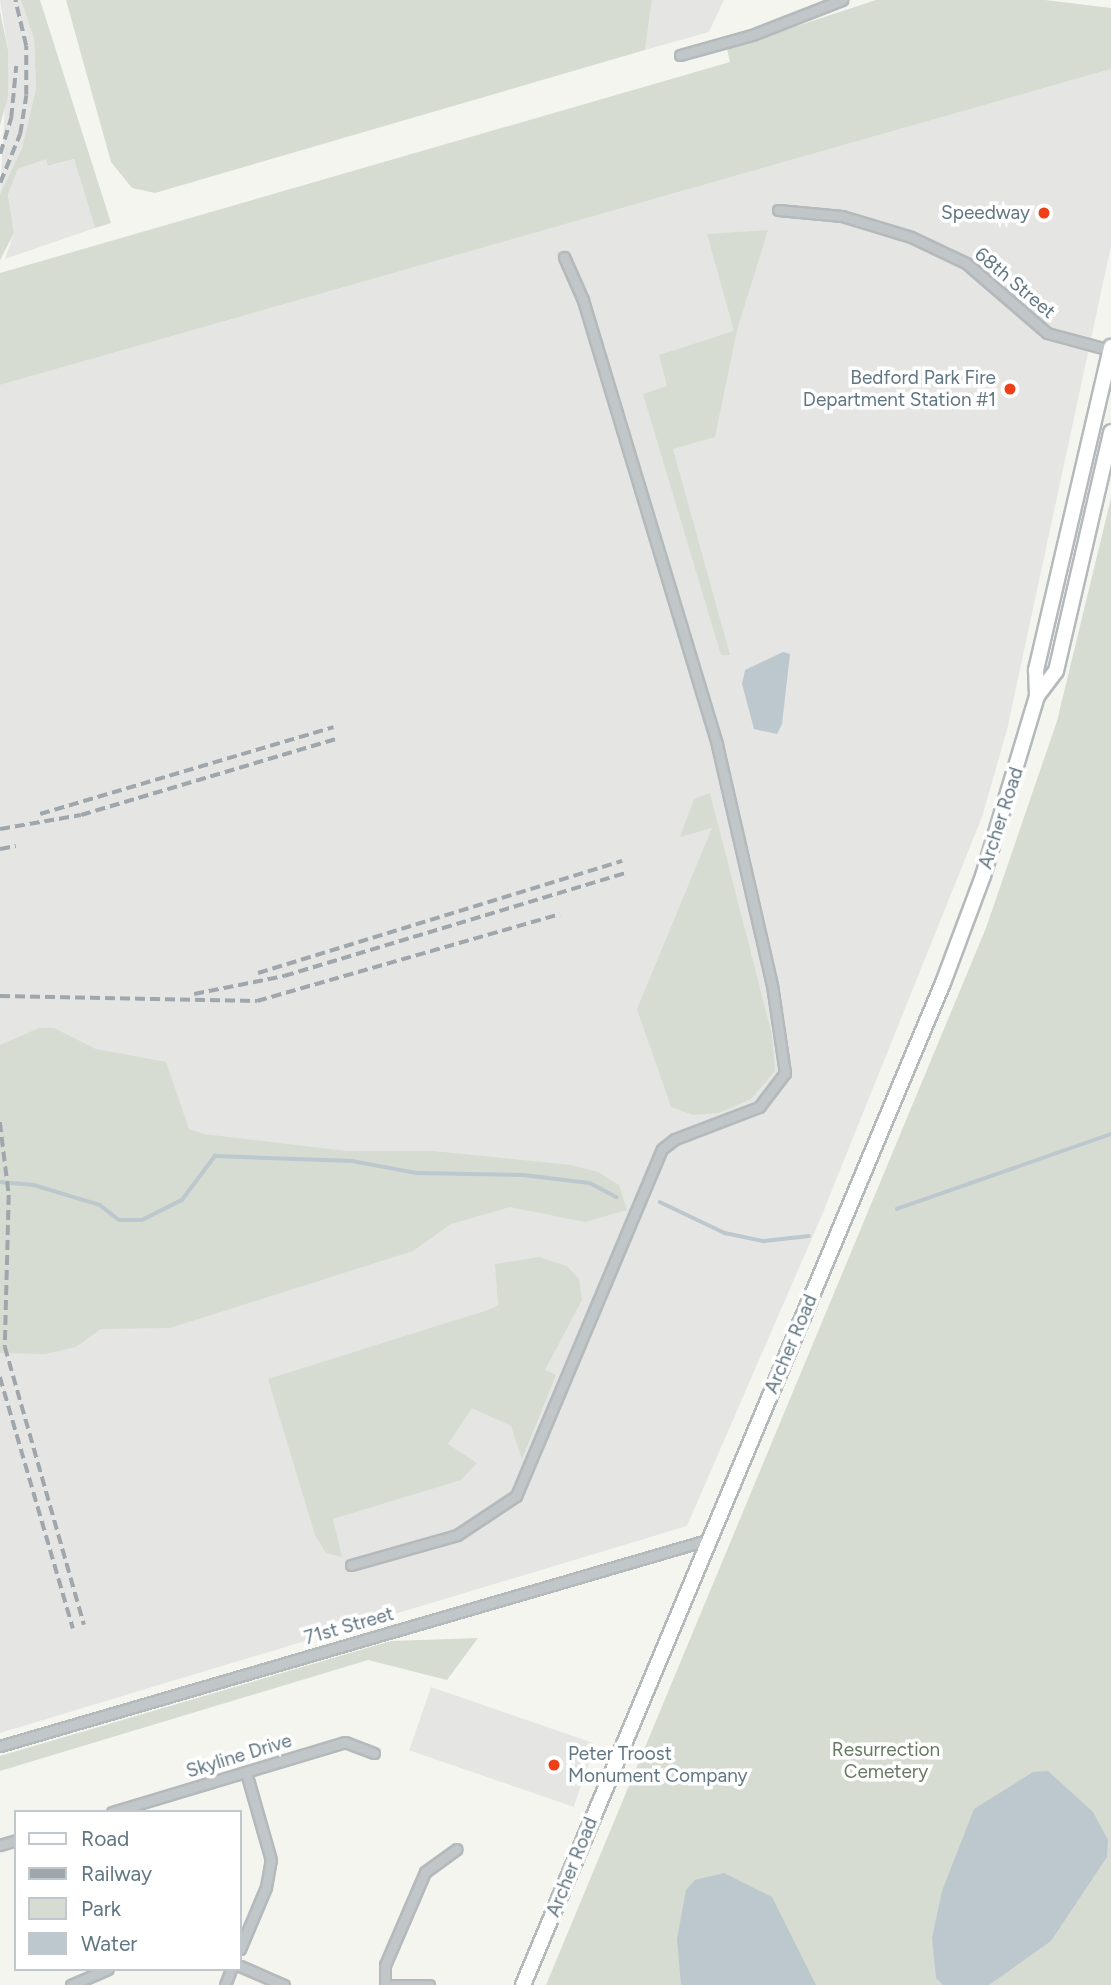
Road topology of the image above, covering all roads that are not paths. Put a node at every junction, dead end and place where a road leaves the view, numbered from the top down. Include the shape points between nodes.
1 (842, 0) edge
2 (680, 55) dead end
3 (778, 210) dead end
4 (564, 257) dead end
5 (1111, 349) edge
6 (1111, 432) edge
7 (1107, 470) edge
8 (1037, 696) junction
9 (707, 1540) junction
10 (351, 1564) dead end
11 (0, 1746) edge
12 (374, 1754) dead end
13 (246, 1772) junction
14 (120, 1810) edge
15 (457, 1849) dead end
16 (242, 1944) edge
17 (242, 1967) edge
18 (103, 1971) edge
19 (71, 1985) edge
20 (284, 1985) edge
21 (385, 1985) edge
22 (392, 1985) edge
23 (429, 1985) edge
24 (523, 1985) edge

1 - 2 street via 752,35
3 - 5 street, 68th Street via 842,216 911,237 966,263 1047,333
4 - 10 street via 583,300 717,744 772,985 785,1073 759,1107 675,1139 662,1149 516,1496 457,1535
5 - 8 main road, Archer Road via 1036,670
6 - 7 main road, Archer Road
7 - 8 main road, Archer Road via 1056,671
8 - 9 main road, Archer Road via 943,983
9 - 11 street, 71st Street
9 - 24 main road, Archer Road
12 - 13 street, Skyline Drive via 345,1742
13 - 14 street, Skyline Drive
13 - 16 street via 271,1860 266,1887
15 - 21 street via 425,1872 386,1965
17 - 20 street
18 - 19 street
22 - 23 street

